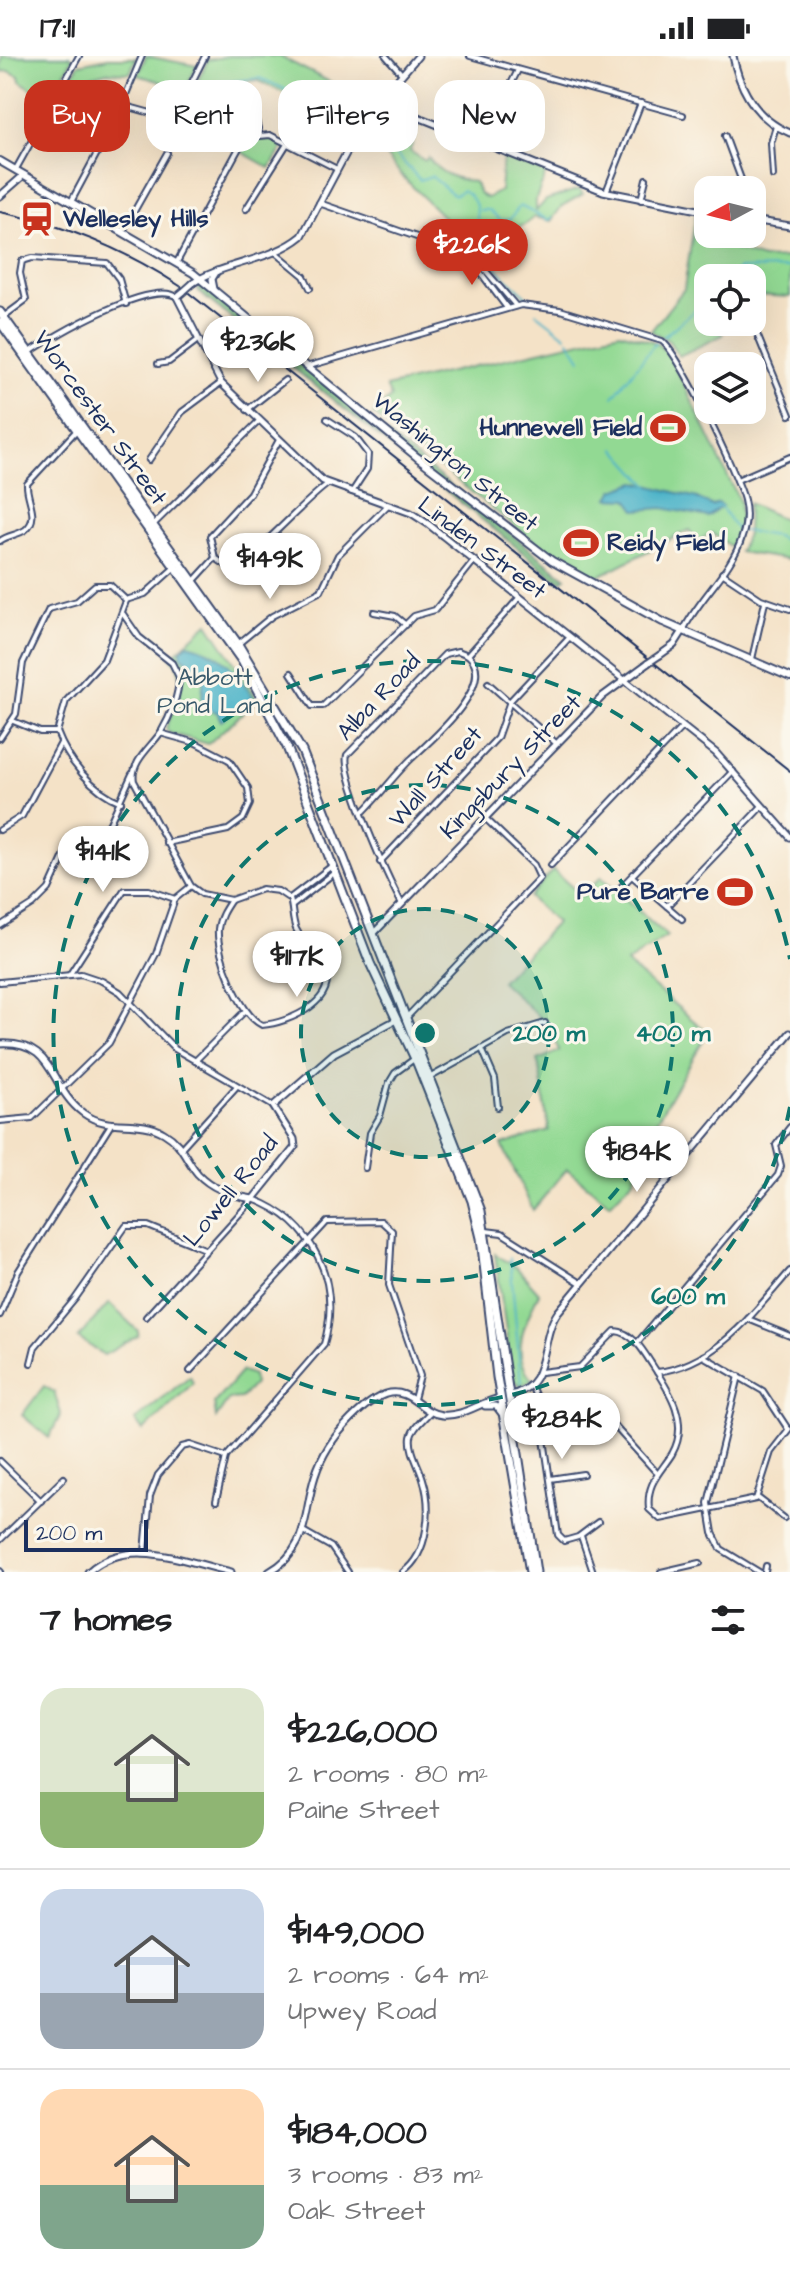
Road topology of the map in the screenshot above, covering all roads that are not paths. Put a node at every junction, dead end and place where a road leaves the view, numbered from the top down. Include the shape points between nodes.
1 (79, 56) edge
2 (142, 56) edge
3 (205, 56) edge
4 (386, 56) edge
5 (418, 56) edge
6 (470, 56) edge
7 (733, 56) edge
8 (518, 70) junction
9 (402, 74) junction
10 (65, 80) edge
11 (397, 80) edge
12 (513, 80) edge
13 (130, 85) edge
14 (641, 103) junction
15 (130, 107) edge
16 (683, 115) dead end
17 (776, 126) junction
18 (790, 133) edge
19 (725, 136) dead end
20 (25, 152) edge
21 (97, 152) edge
22 (236, 152) edge
23 (282, 152) edge
24 (305, 152) edge
25 (347, 152) edge
26 (503, 152) edge
27 (167, 153) dead end
28 (0, 161) edge
29 (16, 169) junction
30 (337, 169) junction
31 (25, 174) junction
32 (740, 176) edge
33 (773, 176) dead end
34 (646, 179) dead end
35 (606, 192) junction
36 (0, 196) edge
37 (72, 200) junction
38 (641, 200) junction
39 (319, 203) junction
40 (246, 209) dead end
41 (694, 209) edge
42 (766, 222) edge
43 (790, 226) edge
44 (123, 231) junction
45 (273, 250) junction
46 (466, 253) junction
47 (176, 263) junction
48 (217, 271) junction
49 (200, 279) junction
50 (310, 288) dead end
51 (214, 289) junction
52 (177, 297) junction
53 (126, 304) junction
54 (516, 306) junction
55 (507, 308) junction
56 (1, 317) edge
57 (758, 336) edge
58 (198, 340) junction
59 (29, 353) junction
60 (158, 364) dead end
61 (309, 366) junction
62 (285, 380) dead end
63 (221, 383) junction
64 (247, 410) junction
65 (790, 415) edge
66 (327, 419) dead end
67 (259, 421) junction
68 (77, 430) junction
69 (279, 440) junction
70 (790, 457) edge
71 (149, 460) dead end
72 (736, 480) junction
73 (328, 484) junction
74 (352, 492) junction
75 (388, 505) junction
76 (152, 526) junction
77 (0, 541) edge
78 (215, 558) junction
79 (474, 561) junction
80 (175, 567) junction
81 (721, 572) junction
82 (193, 582) junction
83 (519, 598) junction
84 (126, 600) junction
85 (765, 600) junction
86 (790, 609) edge
87 (374, 612) dead end
88 (123, 614) junction
89 (406, 625) junction
90 (683, 631) junction
91 (570, 637) junction
92 (238, 644) junction
93 (468, 655) junction
94 (751, 662) junction
95 (291, 673) dead end
96 (790, 677) edge
97 (624, 680) junction
98 (488, 683) dead end
99 (510, 701) junction
100 (13, 721) junction
101 (682, 727) junction
102 (57, 732) junction
103 (160, 733) junction
104 (0, 738) edge
105 (61, 743) junction
106 (557, 744) junction
107 (733, 771) junction
108 (132, 774) junction
109 (125, 792) junction
110 (139, 793) junction
111 (121, 802) junction
112 (764, 805) junction
113 (364, 811) junction
114 (486, 819) junction
115 (783, 826) junction
116 (0, 830) edge
117 (790, 830) edge
118 (332, 832) junction
119 (320, 833) junction
120 (790, 837) edge
121 (166, 843) junction
122 (380, 862) junction
123 (551, 865) dead end
124 (334, 868) junction
125 (632, 876) junction
126 (191, 886) junction
127 (618, 890) dead end
128 (175, 899) junction
129 (290, 899) junction
130 (231, 900) junction
131 (292, 906) junction
132 (403, 906) junction
133 (667, 906) junction
134 (682, 919) dead end
135 (0, 926) edge
136 (371, 935) junction
137 (70, 975) junction
138 (0, 982) edge
139 (396, 997) junction
140 (129, 1001) junction
141 (386, 1001) junction
142 (244, 1012) junction
143 (400, 1019) junction
144 (545, 1023) dead end
145 (790, 1033) edge
146 (0, 1044) edge
147 (482, 1049) junction
148 (415, 1059) junction
149 (195, 1061) junction
150 (429, 1078) junction
151 (237, 1086) junction
152 (61, 1087) junction
153 (273, 1106) junction
154 (498, 1107) dead end
155 (0, 1121) edge
156 (110, 1126) junction
157 (790, 1127) edge
158 (182, 1147) junction
159 (365, 1168) dead end
160 (253, 1199) junction
161 (486, 1231) junction
162 (309, 1240) junction
163 (207, 1250) junction
164 (790, 1271) edge
165 (581, 1283) junction
166 (0, 1315) edge
167 (146, 1317) dead end
168 (748, 1319) junction
169 (790, 1336) edge
170 (637, 1343) junction
171 (703, 1356) junction
172 (31, 1363) dead end
173 (190, 1371) dead end
174 (541, 1372) junction
175 (657, 1372) junction
176 (739, 1376) junction
177 (497, 1377) junction
178 (507, 1377) junction
179 (528, 1387) junction
180 (509, 1395) junction
181 (500, 1398) junction
182 (414, 1399) junction
183 (480, 1407) junction
184 (430, 1412) junction
185 (503, 1415) junction
186 (513, 1418) junction
187 (609, 1420) dead end
188 (789, 1430) edge
189 (226, 1457) junction
190 (0, 1461) edge
191 (656, 1472) junction
192 (583, 1474) dead end
193 (64, 1478) dead end
194 (550, 1479) junction
195 (758, 1498) junction
196 (41, 1501) junction
197 (216, 1501) dead end
198 (708, 1510) junction
199 (784, 1518) dead end
200 (598, 1522) dead end
201 (303, 1531) junction
202 (581, 1536) junction
203 (0, 1540) edge
204 (145, 1552) junction
205 (700, 1563) dead end
206 (690, 1569) edge
207 (763, 1570) edge
208 (88, 1572) edge
209 (231, 1572) edge
210 (269, 1572) edge
211 (348, 1572) edge
212 (403, 1572) edge
213 (530, 1572) edge
214 (536, 1572) edge
215 (593, 1572) edge
216 (661, 1572) edge

1 - 10 street
2 - 13 street
3 - 15 street via 172,113
4 - 9 street
5 - 9 street
6 - 8 street
7 - 17 street via 749,100
8 - 12 street
8 - 14 street
9 - 11 street
14 - 16 street
14 - 35 street
17 - 18 street
17 - 33 street
19 - 32 street
20 - 29 street
21 - 37 street
22 - 47 street
23 - 40 street
24 - 30 street
25 - 30 street
26 - 35 street
27 - 44 street
28 - 29 main road, Washington Street
29 - 31 main road, Washington Street
30 - 39 street
31 - 36 street
31 - 37 main road, Washington Street
34 - 38 street
35 - 38 street
37 - 44 main road, Washington Street
38 - 41 street
39 - 45 street via 302,236
39 - 46 street
42 - 43 street
44 - 47 main road, Washington Street
45 - 48 street
45 - 50 street via 304,276
46 - 54 street
46 - 55 street
47 - 49 main road, Washington Street
48 - 49 street
48 - 51 street
49 - 51 main road, Washington Street
49 - 52 street, bridge
51 - 61 main road, Washington Street
52 - 53 street via 163,293
52 - 58 street, Linden Street
53 - 56 street via 119,279 107,263 32,258 19,267 26,300
53 - 59 street via 79,320
54 - 55 street
54 - 72 street via 560,310 659,339 674,355
55 - 61 street
56 - 59 highway, Worcester Street
56 - 68 highway, Worcester Street
57 - 65 street
58 - 60 street
58 - 63 street, Linden Street
59 - 76 highway, Worcester Street
61 - 90 main road, Washington Street via 541,553
62 - 64 street
63 - 64 street, Linden Street
63 - 71 street via 182,412
64 - 67 street, Linden Street
66 - 74 street via 355,437 368,454 367,469
67 - 69 street, Linden Street
67 - 76 street
68 - 77 street via 27,484 31,524
68 - 80 highway, Worcester Street
69 - 73 street, Linden Street
69 - 78 street via 250,493 210,536
70 - 72 street
72 - 81 street via 745,503 743,536
73 - 74 street, Linden Street
73 - 78 street via 239,566 229,567
74 - 75 street, Linden Street
75 - 79 street, Linden Street via 411,513
75 - 92 street via 338,555 321,591 272,616
76 - 82 highway, Worcester Street
78 - 82 street
79 - 83 street, Linden Street
79 - 89 street via 435,610 419,612
80 - 84 street via 145,594
80 - 119 highway, Worcester Street via 268,705
81 - 85 street
81 - 90 street
82 - 92 highway, Worcester Street
83 - 91 street, Linden Street
83 - 93 street
84 - 88 street
84 - 100 street via 103,584 73,603 49,609 23,663
85 - 86 street
85 - 94 street
87 - 89 street via 395,616
88 - 102 street via 97,671 66,701
88 - 103 street via 139,637 172,663 179,677
89 - 95 street via 323,706 312,706
90 - 94 main road, Washington Street
90 - 97 street, Kingsbury Street, bridge via 674,645
91 - 97 street, Linden Street
91 - 99 street, Wall Street
92 - 118 highway, Worcester Street via 296,737
93 - 113 street via 477,676 463,704
93 - 113 street, Alba Road via 445,654 347,755 346,769
94 - 96 main road, Washington Street
97 - 101 street, Linden Street
97 - 106 street, Kingsbury Street
98 - 99 street
99 - 106 street
99 - 122 street, Wall Street via 497,738
100 - 102 street via 40,732
100 - 104 street
101 - 107 street, Linden Street
101 - 123 street
102 - 105 street
103 - 108 street
103 - 121 street via 229,760 248,788 250,804 243,819 228,830
105 - 111 street via 96,789
105 - 116 street via 26,811
106 - 114 street, Kingsbury Street
107 - 112 street, Linden Street
107 - 125 street
108 - 109 street
108 - 110 street
109 - 110 street
109 - 111 street
110 - 121 street
111 - 135 street via 109,825 77,842 64,856 49,889
112 - 115 street, Linden Street
112 - 133 street
113 - 122 street, Alba Road
114 - 132 street, Kingsbury Street
114 - 143 street via 540,877
115 - 117 street, Linden Street
115 - 120 street, Linden Street
118 - 119 highway
118 - 136 highway, Worcester Street
119 - 124 highway, Worcester Street
121 - 126 street
122 - 132 street, Alba Road
124 - 129 street
124 - 131 street
124 - 141 highway, Worcester Street
125 - 127 street
125 - 133 street
126 - 128 street
126 - 130 street
128 - 137 street via 149,890 124,890
128 - 140 street via 161,942
129 - 130 street via 262,889
129 - 131 street
130 - 142 street via 218,936
131 - 142 street via 296,930 324,966 324,989 306,1010 275,1024 262,1025
132 - 136 street, Kingsbury Street
133 - 134 street
136 - 139 highway, Worcester Street
137 - 138 street, Lowell Road
137 - 140 street, Lowell Road via 102,981
139 - 141 highway
139 - 143 highway, Worcester Street
140 - 149 street, Lowell Road via 167,1041
140 - 152 street via 109,1043
141 - 143 highway, Worcester Street
142 - 149 street
143 - 148 highway, Worcester Street
143 - 150 highway, Worcester Street
143 - 153 street via 334,1053
144 - 147 street
145 - 165 street
146 - 152 street via 22,1045 41,1055
147 - 150 street
147 - 154 street via 495,1079
148 - 159 street via 389,1083 370,1133
148 - 177 highway, Worcester Street via 477,1216
149 - 151 street, Lowell Road
150 - 161 highway, Worcester Street
151 - 153 street, Lowell Road
151 - 158 street
152 - 155 street via 32,1118
152 - 156 street via 81,1112
153 - 160 street, Lowell Road via 295,1147
156 - 158 street via 144,1124
156 - 166 street via 27,1257
157 - 170 street via 776,1145 778,1175
158 - 160 street via 209,1183
160 - 162 street via 282,1211
160 - 163 street, Lowell Road
161 - 165 street via 502,1233
161 - 178 highway, Worcester Street
162 - 173 street
162 - 182 street via 335,1220 381,1221 390,1228 389,1285 421,1380
162 - 189 street via 329,1291 324,1344
163 - 167 street, Lowell Road
163 - 172 street via 148,1226 126,1226 35,1347
164 - 168 street
165 - 174 street via 550,1324
168 - 169 street
168 - 171 street
170 - 174 street via 615,1331 582,1366
170 - 175 street
171 - 175 street via 682,1368
171 - 176 street
174 - 179 street
175 - 191 street via 674,1400 679,1423 672,1452
176 - 188 street via 766,1394
176 - 198 street
177 - 180 highway
177 - 181 highway, Worcester Street
178 - 179 street via 514,1387
178 - 180 highway, Worcester Street
179 - 180 street
179 - 194 street via 539,1405
180 - 186 highway, Worcester Street
181 - 183 street
181 - 185 highway, Worcester Street
181 - 186 highway
182 - 184 street
182 - 201 street via 396,1393 377,1398 335,1436 315,1474
183 - 184 street via 455,1414
183 - 185 street via 496,1406
184 - 212 street via 412,1432 411,1444 428,1512 419,1553
185 - 213 highway, Worcester Street
186 - 214 highway, Worcester Street
187 - 191 street
188 - 195 street via 770,1454
189 - 197 street
189 - 204 street via 182,1447 158,1475 150,1496
190 - 196 street
191 - 198 street via 649,1500 655,1516
192 - 194 street
193 - 196 street
194 - 202 street via 559,1537 567,1541
195 - 198 street
195 - 199 street
196 - 203 street
198 - 207 street via 719,1547 736,1561
200 - 202 street
201 - 210 street via 283,1562
201 - 211 street via 331,1547
202 - 215 street
204 - 208 street via 108,1557
204 - 209 street
205 - 206 street
206 - 216 street

